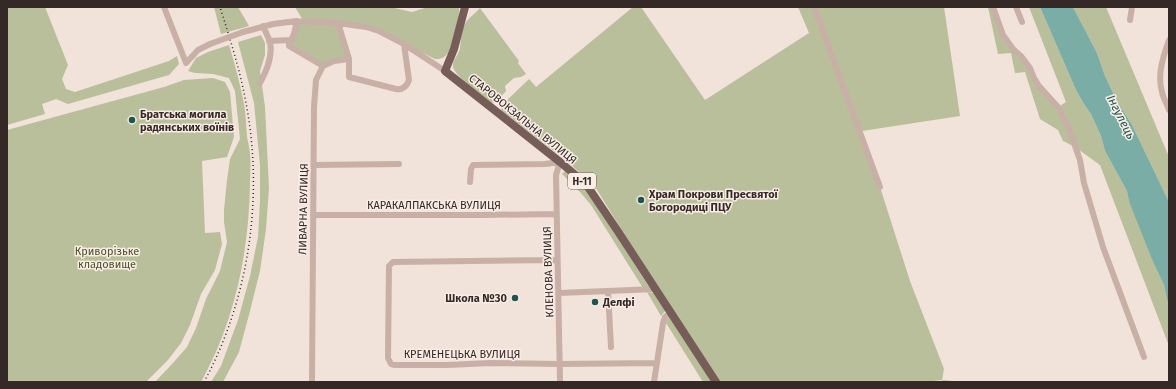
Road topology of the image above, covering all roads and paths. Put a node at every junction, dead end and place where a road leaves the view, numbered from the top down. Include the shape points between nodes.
1 (164, 7) edge
2 (465, 7) edge
3 (814, 7) edge
4 (992, 7) edge
5 (1016, 7) edge
6 (1132, 7) edge
7 (1130, 20) dead end
8 (297, 22) junction
9 (1022, 22) dead end
10 (338, 23) junction
11 (263, 26) junction
12 (291, 40) junction
13 (1169, 40) edge
14 (270, 41) junction
15 (404, 44) junction
16 (349, 59) junction
17 (323, 66) junction
18 (445, 71) junction
19 (260, 83) dead end
20 (1169, 110) edge
21 (560, 162) junction
22 (314, 164) junction
23 (399, 164) dead end
24 (470, 182) dead end
25 (880, 187) dead end
26 (556, 214) junction
27 (313, 215) junction
28 (557, 260) junction
29 (656, 289) junction
30 (608, 291) junction
31 (559, 293) junction
32 (671, 312) junction
33 (611, 347) dead end
34 (1144, 357) dead end
35 (560, 364) junction
36 (657, 364) junction
37 (312, 382) edge
38 (560, 382) edge
39 (654, 382) edge
40 (716, 382) edge

1 - 11 street, bridge via 186,63 198,50 210,44
2 - 18 main road via 454,49
3 - 25 street
4 - 34 street via 1003,35 1030,68 1039,86 1058,107 1069,129 1103,247
5 - 9 street
6 - 7 street
8 - 10 street
8 - 11 street
8 - 12 street
10 - 15 street via 379,31
10 - 16 street
11 - 14 street
12 - 14 street
12 - 17 street via 291,48
13 - 20 street via 1163,57 1161,80 1162,93
14 - 19 street via 266,72
15 - 16 street via 409,80 401,89 396,90 349,77
15 - 18 street
16 - 17 street
17 - 22 street, ЛИВАРНА ВУЛИЦЯ via 316,80
18 - 21 main road, СТАРОВОКЗАЛЬНА ВУЛИЦЯ / Н-11
21 - 24 street via 473,165
21 - 26 street, КЛЕНОВА ВУЛИЦЯ via 556,176
21 - 29 main road, СТАРОВОКЗАЛЬНА ВУЛИЦЯ / Н-11 via 589,188
22 - 23 street
22 - 27 street, ЛИВАРНА ВУЛИЦЯ
26 - 27 street, КАРАКАЛПАКСЬКА ВУЛИЦЯ
26 - 28 street, КЛЕНОВА ВУЛИЦЯ
27 - 37 street, ЛИВАРНА ВУЛИЦЯ
28 - 31 street, КЛЕНОВА ВУЛИЦЯ
28 - 35 street, КРЕМЕНЕЦЬКА ВУЛИЦЯ via 393,262 389,266 388,358 394,365
29 - 30 street
29 - 32 main road, СТАРОВОКЗАЛЬНА ВУЛИЦЯ / Н-11
30 - 31 street
30 - 33 street
31 - 35 street, КЛЕНОВА ВУЛИЦЯ
32 - 36 street via 663,323
32 - 40 main road, СТАРОВОКЗАЛЬНА ВУЛИЦЯ / Н-11
35 - 36 street, КРЕМЕНЕЦЬКА ВУЛИЦЯ
35 - 38 street, КЛЕНОВА ВУЛИЦЯ
36 - 39 street

